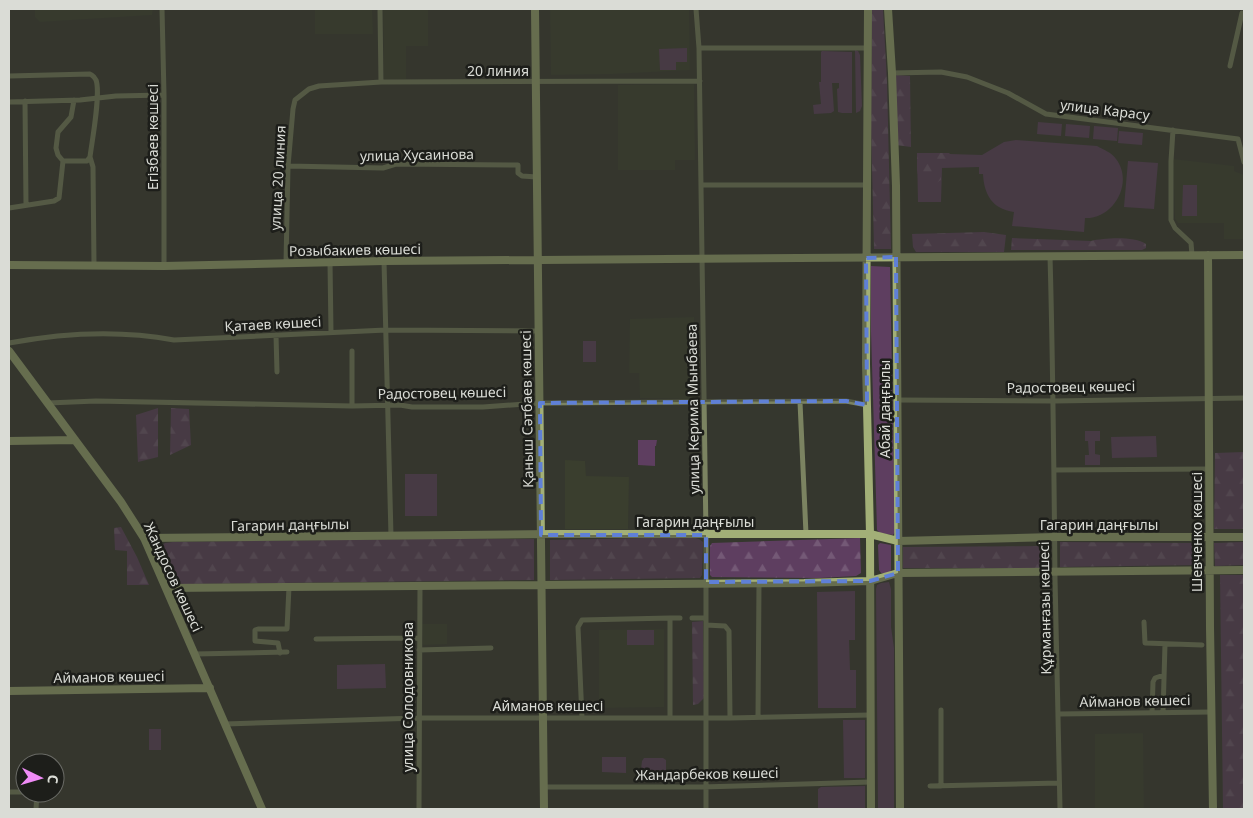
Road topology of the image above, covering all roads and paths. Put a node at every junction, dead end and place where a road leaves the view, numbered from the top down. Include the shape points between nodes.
1 (162, 9) edge
2 (380, 9) edge
3 (536, 9) edge
4 (696, 9) edge
5 (868, 9) edge
6 (888, 9) edge
7 (1242, 13) dead end
8 (699, 48) junction
9 (867, 48) junction
10 (1230, 66) dead end
11 (892, 73) junction
12 (9, 76) edge
13 (700, 81) junction
14 (381, 82) junction
15 (536, 83) junction
16 (164, 95) junction
17 (299, 96) joint
18 (97, 98) junction
19 (74, 100) junction
20 (25, 101) junction
21 (9, 102) edge
22 (1173, 130) junction
23 (90, 157) junction
24 (63, 161) junction
25 (1244, 162) edge
26 (288, 166) junction
27 (537, 177) junction
28 (702, 185) junction
29 (866, 185) junction
30 (26, 205) junction
31 (9, 208) edge
32 (1192, 255) junction
33 (1208, 255) junction
34 (1244, 255) edge
35 (1050, 256) junction
36 (896, 257) junction
37 (866, 258) junction
38 (702, 259) junction
39 (384, 261) junction
40 (538, 261) junction
41 (330, 262) junction
42 (286, 263) junction
43 (9, 265) edge
44 (94, 265) junction
45 (164, 266) junction
46 (386, 330) junction
47 (539, 332) junction
48 (331, 333) junction
49 (276, 335) junction
50 (9, 343) edge
51 (9, 351) edge
52 (352, 351) dead end
53 (276, 372) dead end
54 (1209, 397) junction
55 (1244, 398) edge
56 (898, 400) junction
57 (1054, 401) junction
58 (800, 402) junction
59 (48, 403) junction
60 (540, 403) junction
61 (704, 403) junction
62 (867, 405) junction
63 (352, 406) junction
64 (388, 406) junction
65 (75, 440) junction
66 (9, 441) edge
67 (1209, 469) junction
68 (1054, 470) junction
69 (541, 534) junction
70 (806, 534) junction
71 (870, 534) junction
72 (706, 535) junction
73 (391, 536) junction
74 (1209, 536) junction
75 (1054, 537) junction
76 (1244, 537) edge
77 (144, 538) junction
78 (898, 540) junction
79 (1210, 570) junction
80 (1244, 570) edge
81 (1055, 572) junction
82 (898, 573) junction
83 (870, 581) junction
84 (706, 582) junction
85 (759, 582) junction
86 (542, 584) junction
87 (420, 585) junction
88 (288, 586) junction
89 (166, 588) junction
90 (670, 618) junction
91 (680, 618) dead end
92 (692, 618) dead end
93 (706, 618) junction
94 (1144, 622) dead end
95 (706, 625) junction
96 (419, 638) junction
97 (316, 639) dead end
98 (1165, 644) junction
99 (1202, 645) dead end
100 (491, 648) dead end
101 (419, 650) junction
102 (287, 652) dead end
103 (280, 653) junction
104 (195, 654) junction
105 (1164, 675) junction
106 (210, 688) junction
107 (9, 691) edge
108 (941, 710) dead end
109 (1211, 712) junction
110 (1152, 713) junction
111 (1163, 713) junction
112 (1059, 714) junction
113 (870, 715) junction
114 (758, 717) junction
115 (419, 718) junction
116 (582, 718) junction
117 (670, 718) junction
118 (706, 718) junction
119 (730, 718) junction
120 (543, 719) junction
121 (225, 724) junction
122 (871, 782) junction
123 (1059, 783) junction
124 (930, 786) dead end
125 (941, 786) junction
126 (544, 787) junction
127 (706, 787) junction
128 (262, 809) edge
129 (419, 809) edge
130 (544, 809) edge
131 (706, 809) edge
132 (871, 809) edge
133 (900, 809) edge
134 (1060, 809) edge
135 (1213, 809) edge

1 - 16 street, Егізбаев көшесі
2 - 14 street
3 - 15 main road, Қаныш Сәтбаев көшесі
4 - 8 street, улица Керима Мынбаева
5 - 9 main road, Абай даңғылы
6 - 11 main road, Абай даңғылы
7 - 10 street
8 - 9 street
8 - 13 street, улица Керима Мынбаева
9 - 29 main road, Абай даңғылы
11 - 22 street, улица Карасу via 941,72 967,77 1008,93 1046,114
11 - 36 main road, Абай даңғылы
12 - 18 street via 90,74 97,81
13 - 15 street, 20 линия
13 - 28 street, улица Керима Мынбаева
14 - 15 street, 20 линия
14 - 17 street, 20 линия via 319,86
15 - 27 main road, Қаныш Сәтбаев көшесі
16 - 18 street
16 - 45 street, Егізбаев көшесі
17 - 26 street, улица 20 линия via 293,109
18 - 19 street
18 - 23 street
19 - 20 street
19 - 24 street via 71,117 58,132 58,155
20 - 21 street
20 - 30 street
22 - 25 street, улица Карасу via 1238,139
22 - 32 street via 1171,220 1191,243
23 - 24 street via 87,161
23 - 44 street via 93,167
24 - 30 street via 59,198
26 - 27 street, улица Хусаинова via 518,165 518,173 522,176
26 - 42 street, улица 20 линия
27 - 40 main road, Қаныш Сәтбаев көшесі
28 - 29 street
28 - 38 street, улица Керима Мынбаева
29 - 37 main road, Абай даңғылы
30 - 31 street
32 - 33 main road
32 - 35 main road
33 - 34 main road
33 - 54 main road, Шевченко көшесі
35 - 36 main road
35 - 57 street, Құрманғазы көшесі
36 - 37 main road
36 - 56 main road, Абай даңғылы
37 - 38 main road, Розыбакиев көшесі
37 - 62 main road, Абай даңғылы
38 - 40 main road, Розыбакиев көшесі
38 - 61 street, улица Керима Мынбаева
39 - 40 main road, Розыбакиев көшесі
39 - 41 main road, Розыбакиев көшесі
39 - 46 street
40 - 47 main road, Қаныш Сәтбаев көшесі
41 - 42 main road, Розыбакиев көшесі
41 - 48 street
42 - 45 main road, Розыбакиев көшесі
43 - 44 main road, Розыбакиев көшесі
44 - 45 main road, Розыбакиев көшесі
46 - 47 street, Қатаев көшесі
46 - 48 street, Қатаев көшесі
46 - 64 street
47 - 60 main road, Қаныш Сәтбаев көшесі
48 - 49 street, Қатаев көшесі
49 - 50 street, Қатаев көшесі via 174,340 96,334
49 - 53 street
51 - 59 main road, Жандосов көшесі
52 - 63 street
54 - 55 street, Радостовец көшесі
54 - 57 street, Радостовец көшесі
54 - 67 main road, Шевченко көшесі
56 - 57 street, Радостовец көшесі
56 - 78 main road, Абай даңғылы
57 - 68 street, Құрманғазы көшесі
58 - 61 street, Радостовец көшесі
58 - 62 street, Радостовец көшесі via 846,401
58 - 70 street
59 - 63 street, Радостовец көшесі
59 - 65 main road, Жандосов көшесі
60 - 61 street, Радостовец көшесі
60 - 64 street, Радостовец көшесі via 482,408
60 - 69 main road, Қаныш Сәтбаев көшесі
61 - 72 street, улица Керима Мынбаева
62 - 71 main road, Абай даңғылы
63 - 64 street, Радостовец көшесі
64 - 73 street
65 - 66 main road
65 - 77 main road, Жандосов көшесі
67 - 68 street
67 - 74 main road, Шевченко көшесі
68 - 75 street, Құрманғазы көшесі
69 - 72 main road, Гагарин даңғылы
69 - 73 main road, Гагарин даңғылы
69 - 86 main road, Қаныш Сәтбаев көшесі
70 - 71 main road, Гагарин даңғылы
70 - 72 main road, Гагарин даңғылы
71 - 78 main road, Гагарин даңғылы
71 - 83 main road, Абай даңғылы
72 - 84 street, улица Керима Мынбаева
73 - 77 main road, Гагарин даңғылы
74 - 75 main road, Гагарин даңғылы
74 - 76 main road, Гагарин даңғылы
74 - 79 main road, Шевченко көшесі
75 - 78 main road, Гагарин даңғылы
75 - 81 street, Құрманғазы көшесі
77 - 89 main road, Жандосов көшесі
78 - 82 main road, Абай даңғылы
79 - 80 main road
79 - 81 main road
79 - 109 main road, Шевченко көшесі
81 - 82 main road
81 - 112 street, Құрманғазы көшесі
82 - 83 main road
82 - 133 main road, Абай даңғылы
83 - 85 main road
83 - 113 main road, Абай даңғылы
84 - 85 main road
84 - 86 main road
84 - 93 street, улица Керима Мынбаева
85 - 114 street
86 - 87 main road
86 - 120 main road, Қаныш Сәтбаев көшесі
87 - 88 main road
87 - 96 street, улица Солодовникова
88 - 89 main road
88 - 103 street via 287,629 255,630 256,641 278,643
89 - 104 main road, Жандосов көшесі
90 - 91 street
90 - 116 street via 582,620 578,626
90 - 117 street
92 - 93 street
93 - 95 street, улица Керима Мынбаева
94 - 98 street via 1145,643
95 - 118 street, улица Керима Мынбаева
95 - 119 street via 725,626 729,631
96 - 97 street
96 - 101 street, улица Солодовникова
98 - 99 street
98 - 105 street
100 - 101 street
101 - 115 street, улица Солодовникова
102 - 103 street
103 - 104 street
104 - 106 main road, Жандосов көшесі
105 - 110 street via 1153,682
105 - 111 street
106 - 107 main road, Айманов көшесі
106 - 121 main road, Жандосов көшесі
108 - 125 street
109 - 111 street, Айманов көшесі
109 - 135 main road, Шевченко көшесі
110 - 111 street, Айманов көшесі
110 - 112 street, Айманов көшесі
112 - 123 street, Құрманғазы көшесі
113 - 114 street, Айманов көшесі
113 - 122 main road, Абай даңғылы
114 - 119 street, Айманов көшесі
115 - 120 street, Айманов көшесі
115 - 121 street, Айманов көшесі
115 - 129 street, улица Солодовникова
116 - 117 street, Айманов көшесі
116 - 120 street, Айманов көшесі
117 - 118 street, Айманов көшесі
118 - 119 street, Айманов көшесі
118 - 127 street, улица Керима Мынбаева
120 - 126 main road, Қаныш Сәтбаев көшесі
121 - 128 main road, Жандосов көшесі
122 - 127 street, Жандарбеков көшесі
122 - 132 main road, Абай даңғылы
123 - 125 street
123 - 134 street, Құрманғазы көшесі
124 - 125 street
126 - 127 street, Жандарбеков көшесі
126 - 130 main road, Қаныш Сәтбаев көшесі
127 - 131 street, улица Керима Мынбаева

